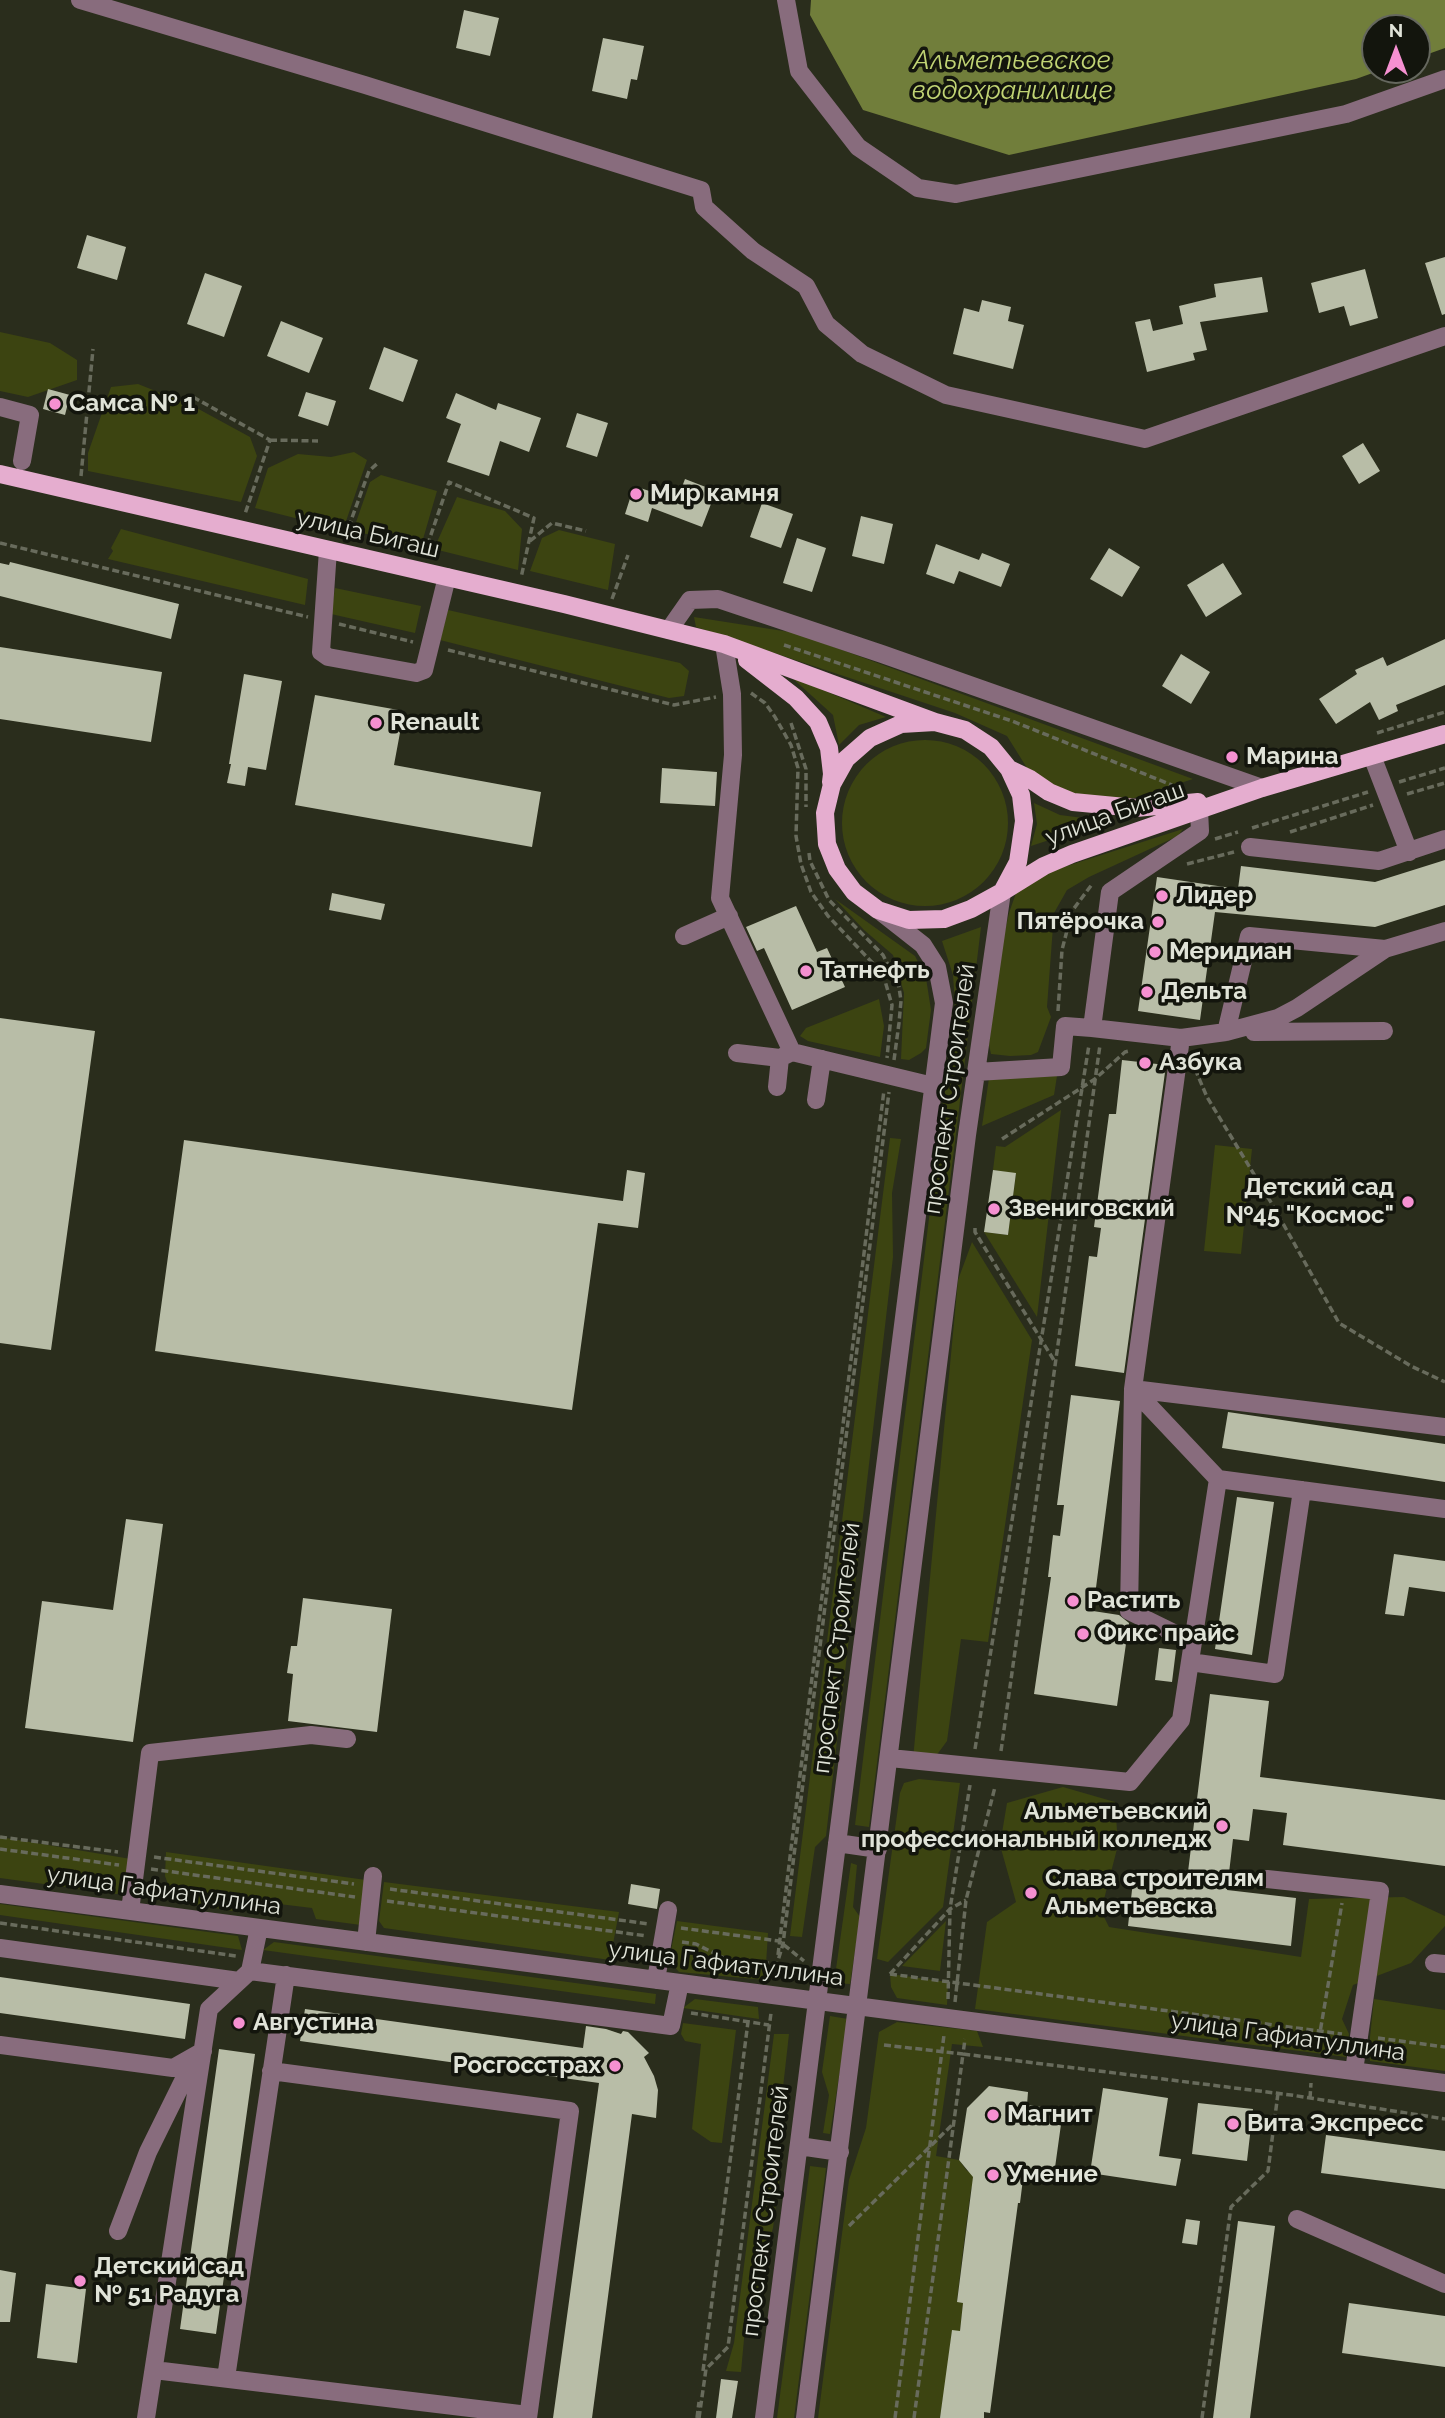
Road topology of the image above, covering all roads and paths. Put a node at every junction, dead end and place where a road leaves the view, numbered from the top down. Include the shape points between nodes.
1 (80, 0) edge
2 (786, 0) edge
3 (1445, 79) edge
4 (1445, 336) edge
5 (93, 349) dead end
6 (193, 397) dead end
7 (0, 407) edge
8 (270, 440) junction
9 (318, 441) dead end
10 (22, 461) dead end
11 (379, 462) dead end
12 (0, 474) edge
13 (79, 492) junction
14 (240, 529) junction
15 (586, 531) dead end
16 (0, 542) edge
17 (528, 542) junction
18 (334, 551) junction
19 (628, 555) dead end
20 (418, 570) junction
21 (447, 577) junction
22 (518, 593) junction
23 (606, 614) junction
24 (323, 620) junction
25 (669, 630) junction
26 (724, 644) junction
27 (780, 644) dead end
28 (430, 646) junction
29 (740, 693) junction
30 (936, 722) junction
31 (1445, 734) edge
32 (1372, 756) junction
33 (1445, 768) edge
34 (1009, 769) junction
35 (1445, 783) edge
36 (1174, 786) dead end
37 (1256, 790) junction
38 (1387, 793) junction
39 (1199, 810) junction
40 (825, 813) junction
41 (1283, 835) dead end
42 (1445, 839) edge
43 (1204, 843) dead end
44 (1250, 847) joint
45 (1409, 852) junction
46 (1179, 866) dead end
47 (1104, 879) dead end
48 (1002, 892) junction
49 (878, 910) junction
50 (729, 916) junction
51 (1445, 931) edge
52 (684, 936) dead end
53 (1385, 949) junction
54 (1058, 1013) dead end
55 (1101, 1029) junction
56 (1384, 1031) dead end
57 (1226, 1032) junction
58 (1181, 1038) junction
59 (1136, 1049) dead end
60 (737, 1053) dead end
61 (786, 1055) junction
62 (822, 1059) junction
63 (976, 1072) junction
64 (889, 1074) junction
65 (1095, 1079) junction
66 (933, 1086) junction
67 (777, 1087) dead end
68 (1081, 1088) junction
69 (816, 1100) dead end
70 (1002, 1139) dead end
71 (976, 1218) dead end
72 (1041, 1339) junction
73 (1056, 1364) junction
74 (1445, 1382) edge
75 (1133, 1389) junction
76 (1445, 1427) edge
77 (1218, 1479) junction
78 (1302, 1490) junction
79 (1445, 1509) edge
80 (1193, 1636) junction
81 (1190, 1662) junction
82 (346, 1739) dead end
83 (890, 1758) junction
84 (972, 1767) junction
85 (999, 1770) junction
86 (0, 1837) edge
87 (837, 1843) junction
88 (0, 1849) edge
89 (878, 1849) junction
90 (136, 1861) junction
91 (1268, 1879) dead end
92 (372, 1887) junction
93 (1345, 1887) junction
94 (0, 1894) edge
95 (966, 1900) junction
96 (950, 1909) junction
97 (130, 1911) junction
98 (665, 1925) junction
99 (259, 1928) junction
100 (366, 1942) junction
101 (781, 1942) junction
102 (0, 1948) edge
103 (804, 1961) dead end
104 (777, 1964) junction
105 (286, 1975) junction
106 (245, 1976) junction
107 (656, 1980) junction
108 (948, 1982) junction
109 (680, 1983) junction
110 (958, 1983) junction
111 (775, 1985) dead end
112 (948, 1993) dead end
113 (817, 2001) junction
114 (955, 2003) dead end
115 (858, 2007) junction
116 (771, 2013) dead end
117 (748, 2022) dead end
118 (945, 2027) dead end
119 (1320, 2032) junction
120 (1360, 2036) junction
121 (965, 2039) dead end
122 (0, 2045) edge
123 (884, 2045) dead end
124 (1445, 2047) edge
125 (203, 2051) junction
126 (942, 2051) junction
127 (1316, 2053) dead end
128 (963, 2054) junction
129 (271, 2071) junction
130 (1354, 2071) junction
131 (1312, 2081) dead end
132 (1445, 2083) edge
133 (1278, 2093) junction
134 (1310, 2098) junction
135 (1445, 2119) edge
136 (953, 2123) junction
137 (799, 2146) junction
138 (929, 2146) junction
139 (839, 2152) junction
140 (1297, 2219) dead end
141 (118, 2231) dead end
142 (842, 2233) dead end
143 (1445, 2284) edge
144 (154, 2370) junction
145 (226, 2378) junction
146 (528, 2417) edge
147 (146, 2418) edge
148 (698, 2418) edge
149 (764, 2418) edge
150 (805, 2418) edge
151 (895, 2418) edge
152 (914, 2418) edge
153 (1202, 2418) edge

1 - 4 street via 701,190 704,207 753,251 806,286 825,324 862,354 946,395 1145,439
2 - 3 street via 799,71 858,147 918,188 956,194 1346,114
5 - 13 path
6 - 8 path
7 - 10 street via 30,415
8 - 9 path
8 - 14 path
11 - 18 path via 369,471
12 - 13 main road, улица Бигаш
13 - 14 main road, улица Бигаш
14 - 18 main road, улица Бигаш
15 - 17 path via 552,523
16 - 24 path
17 - 20 path via 534,517 449,482
17 - 22 path
18 - 20 main road, улица Бигаш
18 - 24 street
19 - 23 path
20 - 21 main road, улица Бигаш
21 - 22 main road, улица Бигаш
21 - 28 street
22 - 23 main road, улица Бигаш
23 - 25 main road, улица Бигаш
24 - 28 path
24 - 28 street via 321,652 328,657 416,673 424,670
25 - 26 main road, улица Бигаш
25 - 37 street via 690,600 718,599
26 - 29 street
26 - 30 main road, улица Бигаш
26 - 40 main road, улица Бигаш via 763,670 818,722 830,748 832,774
27 - 36 path via 1012,721
28 - 29 path via 674,705
29 - 50 street via 720,898
29 - 64 path via 765,702 791,745 798,768 796,836 811,892 883,974 892,1005
30 - 34 main road via 965,730 991,747
30 - 40 main road via 901,724 870,738 846,759 831,784
31 - 32 main road, улица Бигаш
32 - 37 main road, улица Бигаш
32 - 38 street
33 - 38 path
34 - 37 main road, улица Бигаш via 1073,802 1106,807 1176,805
34 - 48 main road via 1021,795 1024,821 1018,862
35 - 38 path
37 - 39 main road, улица Бигаш
38 - 41 path
38 - 43 path
38 - 45 street
39 - 48 main road, улица Бигаш via 1072,854
39 - 55 street via 1200,831 1110,892
40 - 49 main road via 827,844 837,869 854,892
42 - 45 street
44 - 45 street via 1380,861
44 - 46 path
47 - 54 path via 1093,883 1072,911 1062,950
48 - 49 main road via 944,919 909,920
48 - 63 street, проспект Строителей
49 - 66 street, проспект Строителей via 923,945 937,967 944,1003
50 - 52 street
50 - 61 street
51 - 53 street
53 - 57 street via 1288,1013
53 - 57 street via 1249,936
55 - 58 street
55 - 63 street via 1065,1026 1061,1067
55 - 65 path
55 - 68 path
56 - 57 street
57 - 58 street
58 - 74 path via 1207,1097 1339,1323
58 - 75 street
59 - 65 path via 1125,1052
60 - 61 street
61 - 62 street
61 - 67 street
62 - 64 street
62 - 69 street
63 - 83 street, проспект Строителей
64 - 66 street
64 - 101 path
65 - 68 path
65 - 73 path
66 - 87 street, проспект Строителей
68 - 70 path
68 - 72 path
71 - 72 path via 975,1232
72 - 73 path
72 - 84 path
73 - 85 path
75 - 76 street
75 - 77 street
75 - 80 street via 1129,1611 1178,1635
77 - 78 street
77 - 80 street
78 - 79 street
78 - 81 street via 1275,1674
80 - 81 street
81 - 85 street via 1181,1720 1130,1783
82 - 90 street via 311,1735 150,1753
83 - 84 street
83 - 89 street, проспект Строителей
84 - 85 street
84 - 96 path
85 - 95 path
86 - 90 path
87 - 89 street
87 - 113 street, проспект Строителей
88 - 90 path
89 - 115 street, проспект Строителей
90 - 92 path
90 - 92 path
90 - 97 street
91 - 93 street
92 - 98 path
92 - 98 path
92 - 100 street
93 - 119 path
93 - 120 street via 1380,1891
94 - 97 street, улица Гафиатуллина
95 - 96 path
95 - 110 path
96 - 108 path
96 - 108 path via 890,1974
97 - 99 street, улица Гафиатуллина
98 - 101 path
98 - 104 path via 727,1960
98 - 107 street
99 - 100 street, улица Гафиатуллина
99 - 106 street
100 - 107 street, улица Гафиатуллина
101 - 103 path
101 - 104 path
102 - 106 street
104 - 111 path
105 - 106 street
105 - 109 street via 671,2026
105 - 129 street
106 - 125 street via 209,2009
107 - 109 street, улица Гафиатуллина
108 - 110 path
108 - 112 path
109 - 113 street, улица Гафиатуллина
110 - 114 path
110 - 119 path
113 - 115 street, улица Гафиатуллина
113 - 137 street, проспект Строителей
115 - 130 street, улица Гафиатуллина
115 - 139 street, проспект Строителей
116 - 148 path via 728,2347 706,2369
117 - 148 path
118 - 126 path
119 - 120 path
119 - 127 path
120 - 124 path
120 - 130 street
121 - 128 path
122 - 125 street via 173,2068
123 - 126 path
125 - 141 street via 148,2152
125 - 144 street
126 - 128 path
126 - 138 path
128 - 133 path
128 - 136 path
129 - 145 street
129 - 146 street via 570,2111
130 - 132 street, улица Гафиатуллина
131 - 134 path
133 - 134 path
133 - 153 path via 1268,2171 1231,2207
134 - 135 path
136 - 138 path
136 - 152 path
137 - 139 street
137 - 149 street, проспект Строителей
138 - 142 path
138 - 151 path
139 - 150 street, проспект Строителей
140 - 143 street
144 - 145 street
144 - 147 street
145 - 146 street

